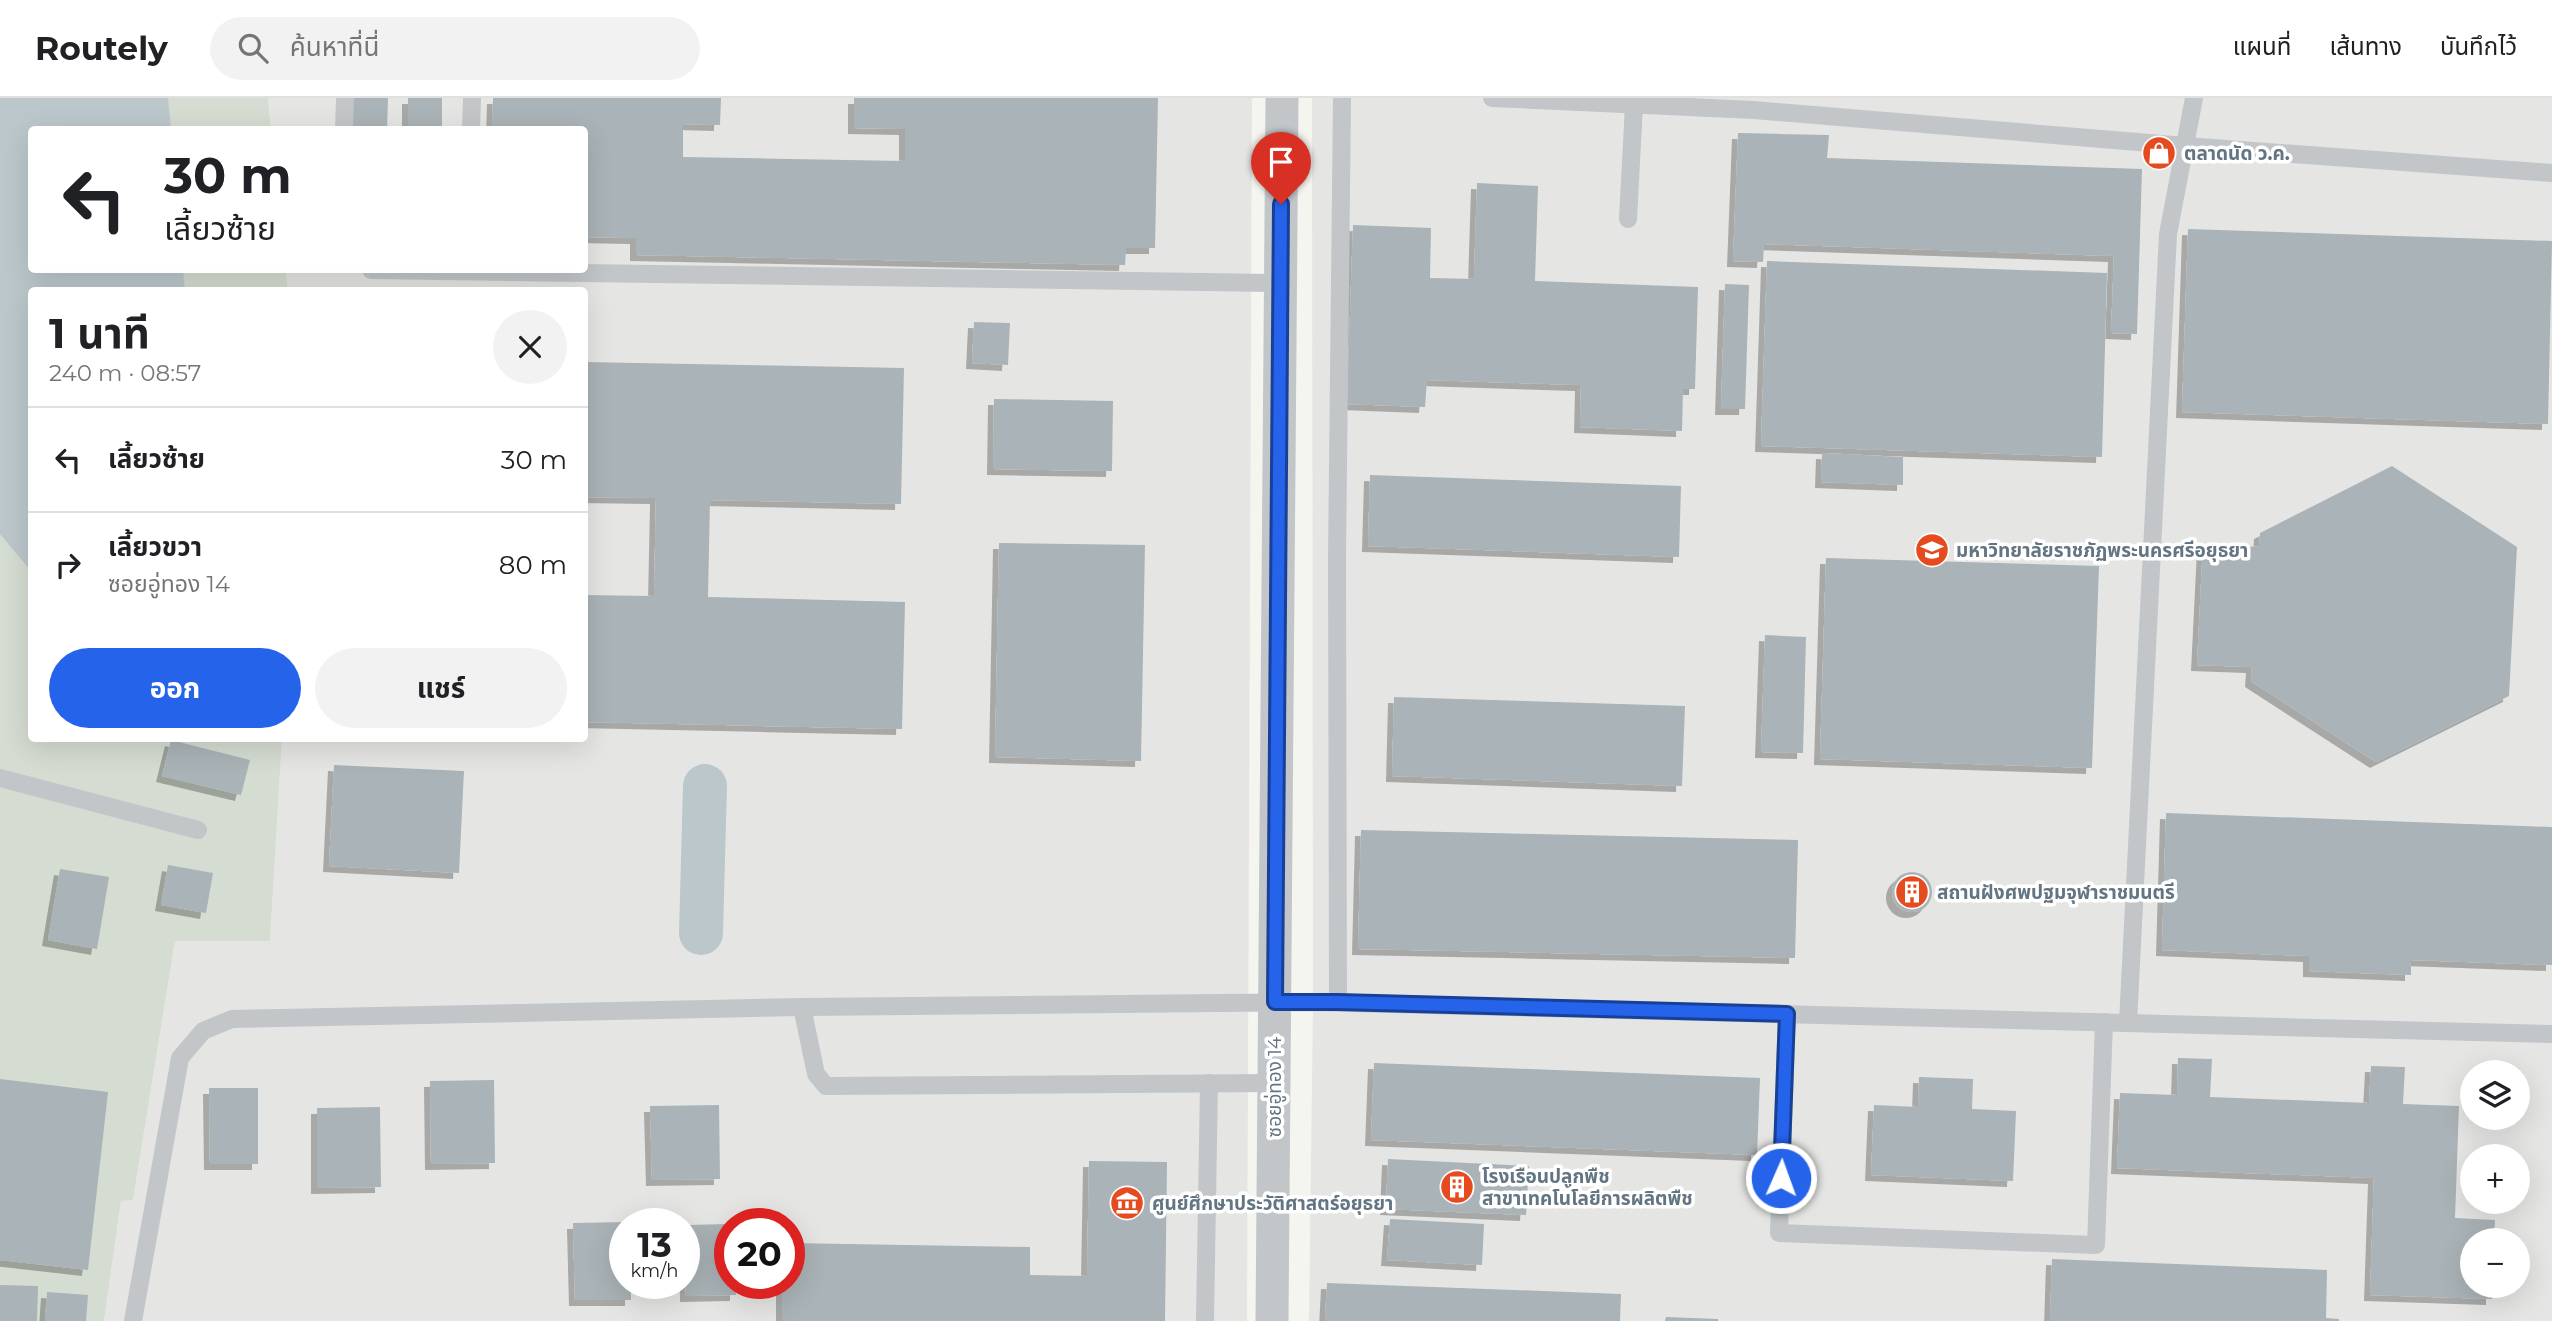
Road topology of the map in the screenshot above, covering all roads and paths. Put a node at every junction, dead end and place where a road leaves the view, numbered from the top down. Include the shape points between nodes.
1 (345, 98) edge
2 (472, 98) edge
3 (1282, 98) edge
4 (1342, 98) edge
5 (1492, 98) edge
6 (2194, 98) edge
7 (1755, 104) edge
8 (1634, 105) junction
9 (344, 126) edge
10 (471, 126) edge
11 (2186, 146) junction
12 (2552, 173) edge
13 (1628, 219) dead end
14 (588, 273) edge
15 (1280, 282) junction
16 (0, 778) edge
17 (198, 830) dead end
18 (1275, 1002) junction
19 (1338, 1002) junction
20 (802, 1007) junction
21 (1787, 1014) junction
22 (2104, 1022) junction
23 (2129, 1023) junction
24 (2552, 1034) edge
25 (1209, 1083) junction
26 (1274, 1083) junction
27 (133, 1321) edge
28 (1205, 1321) edge
29 (1272, 1321) edge

1 - 9 lane
2 - 10 lane
3 - 15 street, ซอยอู่ทอง 14
4 - 19 lane
5 - 8 lane
6 - 11 lane
7 - 8 lane
7 - 11 lane
8 - 13 lane
11 - 12 lane
11 - 23 lane via 2168,234
14 - 15 lane
15 - 18 street, ซอยอู่ทอง 14
16 - 17 lane
18 - 19 lane
18 - 20 lane
18 - 26 street, ซอยอู่ทอง 14
19 - 21 lane
20 - 25 lane via 816,1074 826,1086
20 - 27 lane via 232,1019 203,1031 180,1058
21 - 22 lane
21 - 22 lane via 1779,1233 2096,1245
22 - 23 lane
23 - 24 lane
25 - 26 lane
25 - 28 lane
26 - 29 street, ซอยอู่ทอง 14

